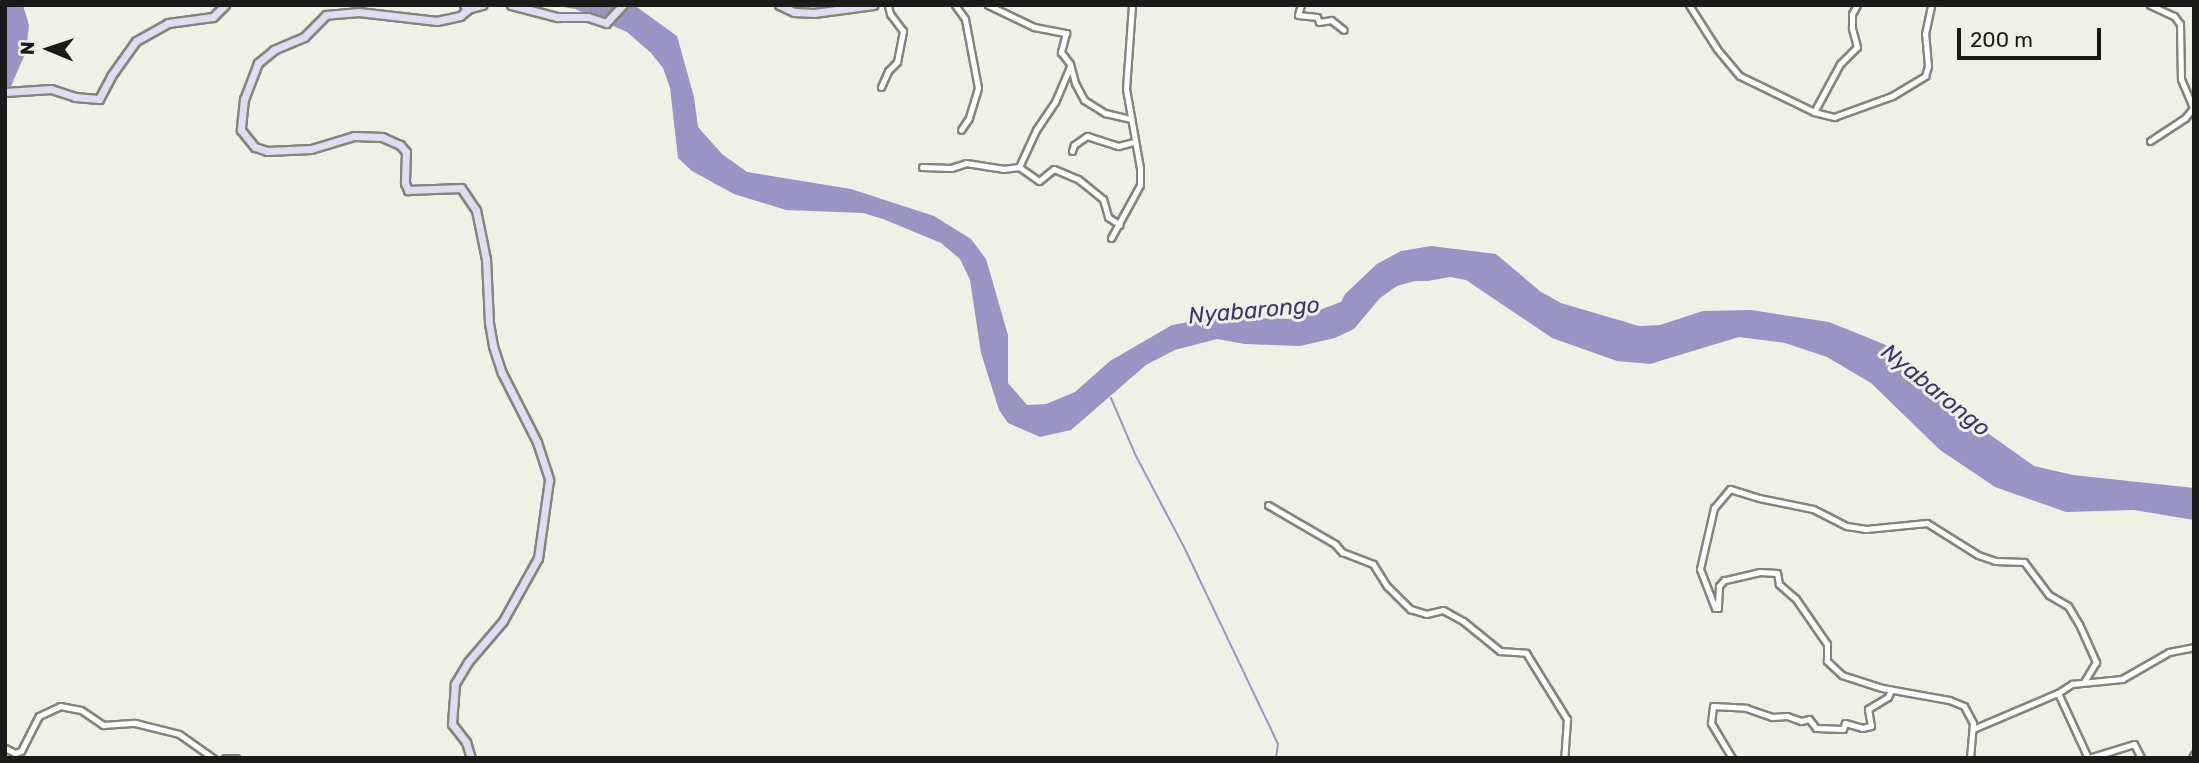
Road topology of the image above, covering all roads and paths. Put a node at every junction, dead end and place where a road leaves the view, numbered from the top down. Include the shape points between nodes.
1 (225, 5) edge
2 (482, 5) edge
3 (511, 5) edge
4 (623, 5) edge
5 (779, 5) edge
6 (873, 5) edge
7 (888, 5) edge
8 (955, 5) edge
9 (988, 5) edge
10 (1132, 5) edge
11 (1301, 5) edge
12 (1689, 5) edge
13 (1857, 5) edge
14 (1931, 5) edge
15 (2150, 5) edge
16 (466, 7) edge
17 (1344, 30) dead end
18 (1070, 67) junction
19 (881, 87) dead end
20 (5, 92) edge
21 (2193, 108) edge
22 (1814, 112) junction
23 (1131, 120) junction
24 (961, 130) dead end
25 (2150, 141) dead end
26 (1134, 142) junction
27 (1072, 151) dead end
28 (922, 167) dead end
29 (1020, 167) junction
30 (1119, 225) junction
31 (1111, 238) dead end
32 (1268, 505) dead end
33 (2194, 648) edge
34 (2084, 682) junction
35 (1891, 690) junction
36 (2058, 693) junction
37 (1973, 729) junction
38 (5, 748) edge
39 (213, 758) edge
40 (225, 758) edge
41 (236, 758) edge
42 (471, 758) edge
43 (1564, 758) edge
44 (1732, 758) edge
45 (1970, 758) edge
46 (2088, 758) edge
47 (2141, 758) edge

1 - 20 main road via 213,17 168,23 136,41 97,99 51,89
2 - 16 main road
3 - 4 main road via 556,17 582,16 607,23
5 - 6 main road via 814,13
7 - 19 street via 903,31 897,62
8 - 24 street via 965,19 978,88
9 - 18 street via 1034,27 1066,33 1061,52
10 - 23 street via 1125,76
11 - 17 street via 1298,15 1317,17 1319,22 1331,20
12 - 22 street via 1740,76
13 - 22 street via 1852,28 1857,47 1840,64
14 - 22 street via 1926,34 1928,72 1922,80 1843,115
15 - 21 street via 2174,16 2180,24 2180,74
16 - 42 main road via 453,19 437,21 359,12 326,15 304,37 258,63 244,99 242,130 255,147 277,151 311,149 354,136 382,137 406,152 408,190 461,188 476,210 486,259 493,346 537,442 549,480 537,558 503,621 468,662 456,684 452,724
18 - 23 street via 1087,102
18 - 29 street
21 - 25 street
23 - 26 street
26 - 27 street via 1118,146 1086,136
26 - 30 street via 1139,187
28 - 29 street via 951,168 966,163
29 - 30 street via 1039,181 1054,169 1078,179 1103,199 1108,217
30 - 31 street
32 - 43 street via 1342,552 1373,564 1410,609 1424,614 1443,610 1500,651 1525,652 1567,719
33 - 34 street via 2169,652 2122,679
34 - 35 street via 2096,662 2079,624 2068,606 2049,595 2024,562 1978,555 1927,523 1866,529 1847,526 1814,509 1730,489 1714,508 1700,569 1715,608 1724,580 1776,573 1779,584 1796,599 1826,644 1829,664 1845,677
34 - 36 street
35 - 37 street via 1959,703 1971,716
35 - 44 street via 1868,709 1871,726 1845,723 1843,729 1816,728 1809,719 1713,706 1711,723
36 - 37 street
36 - 46 street
37 - 45 street
38 - 39 street via 21,751 40,716 60,706 80,710 103,725 135,723 179,734
40 - 41 street
46 - 47 street via 2134,744

